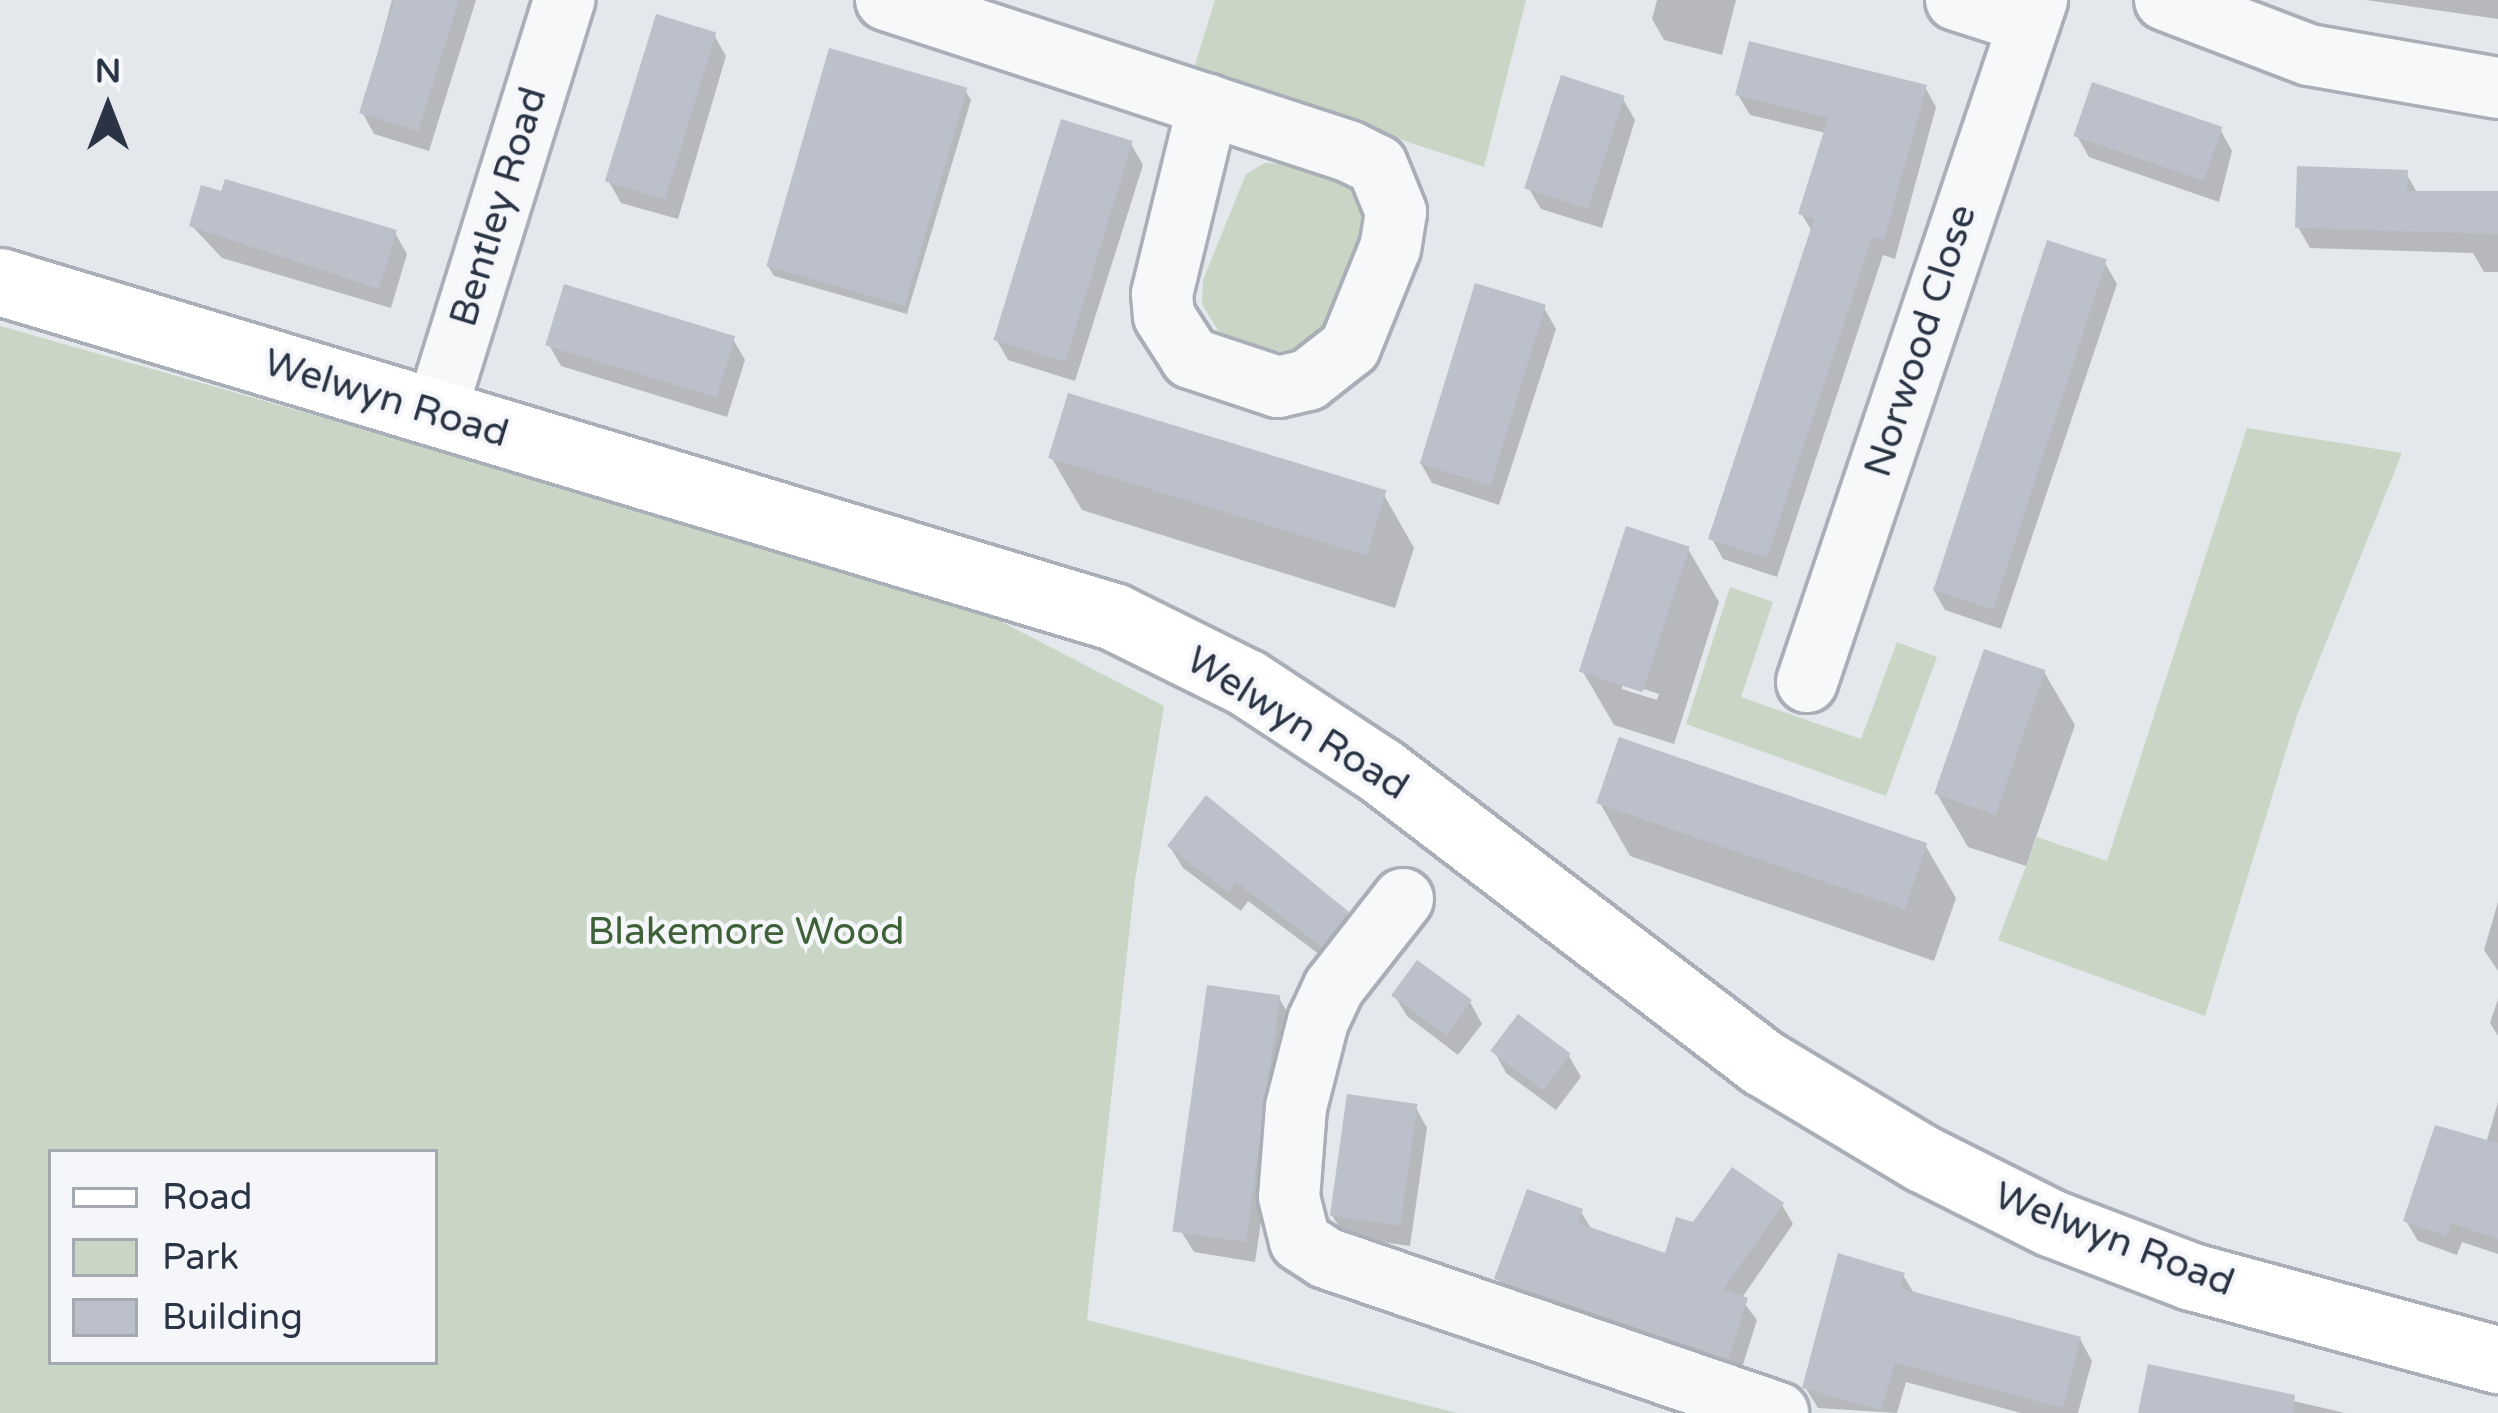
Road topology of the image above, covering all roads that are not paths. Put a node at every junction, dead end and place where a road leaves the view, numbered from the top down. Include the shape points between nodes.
1 (564, 0) edge
2 (886, 0) edge
3 (1956, 0) edge
4 (2165, 0) edge
5 (2032, 11) edge
6 (2498, 88) edge
7 (1208, 105) junction
8 (0, 282) edge
9 (435, 415) junction
10 (1808, 682) dead end
11 (1403, 899) dead end
12 (2498, 1360) edge
13 (1778, 1413) edge

1 - 9 street, Bentley Road
2 - 7 street
3 - 5 street
4 - 6 street via 2308,56
5 - 10 street, Norwood Close
7 - 7 street via 1350,152 1377,165 1391,185 1390,248 1350,347 1308,380 1278,387 1191,358 1164,316 1162,293
8 - 9 main road, Welwyn Road
9 - 12 main road, Welwyn Road via 1114,616 1247,683 1381,771 1763,1063 1923,1159 2053,1224 2192,1277
11 - 13 street via 1334,987 1318,1021 1296,1107 1289,1197 1300,1241 1326,1258

